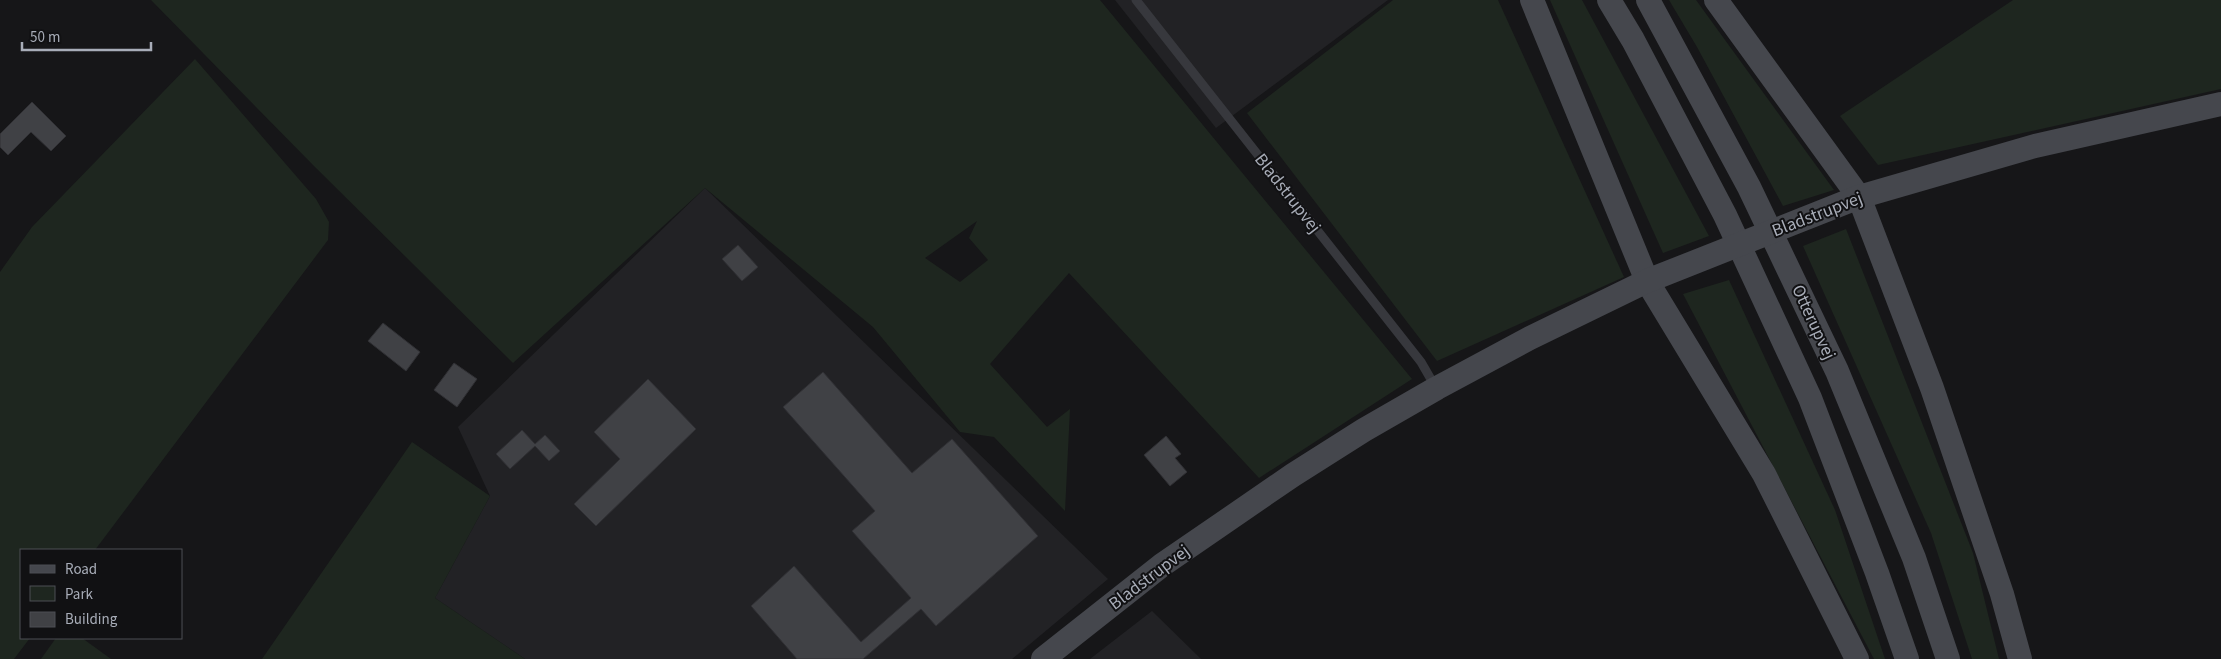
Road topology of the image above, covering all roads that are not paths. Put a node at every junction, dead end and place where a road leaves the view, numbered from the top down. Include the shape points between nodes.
1 (1136, 0) edge
2 (1532, 0) edge
3 (1609, 0) edge
4 (1648, 0) edge
5 (1716, 0) edge
6 (2221, 104) edge
7 (1860, 197) junction
8 (1647, 281) junction
9 (1436, 388) junction
10 (1043, 659) edge
11 (1857, 659) edge
12 (1907, 659) edge
13 (1948, 659) edge
14 (2020, 659) edge

1 - 9 lane, Bladstrupvej via 1422,362
2 - 8 main road
3 - 12 main road, Otterupvej via 1725,215 1810,398
4 - 13 main road, Otterupvej via 1749,186 1837,371 1914,558
5 - 7 main road
6 - 7 main road, Bladstrupvej via 2035,146
7 - 8 main road, Bladstrupvej
7 - 14 main road via 1932,388 2002,594
8 - 9 main road, Bladstrupvej
8 - 11 main road via 1764,474
9 - 10 main road, Bladstrupvej via 1285,480 1162,565

